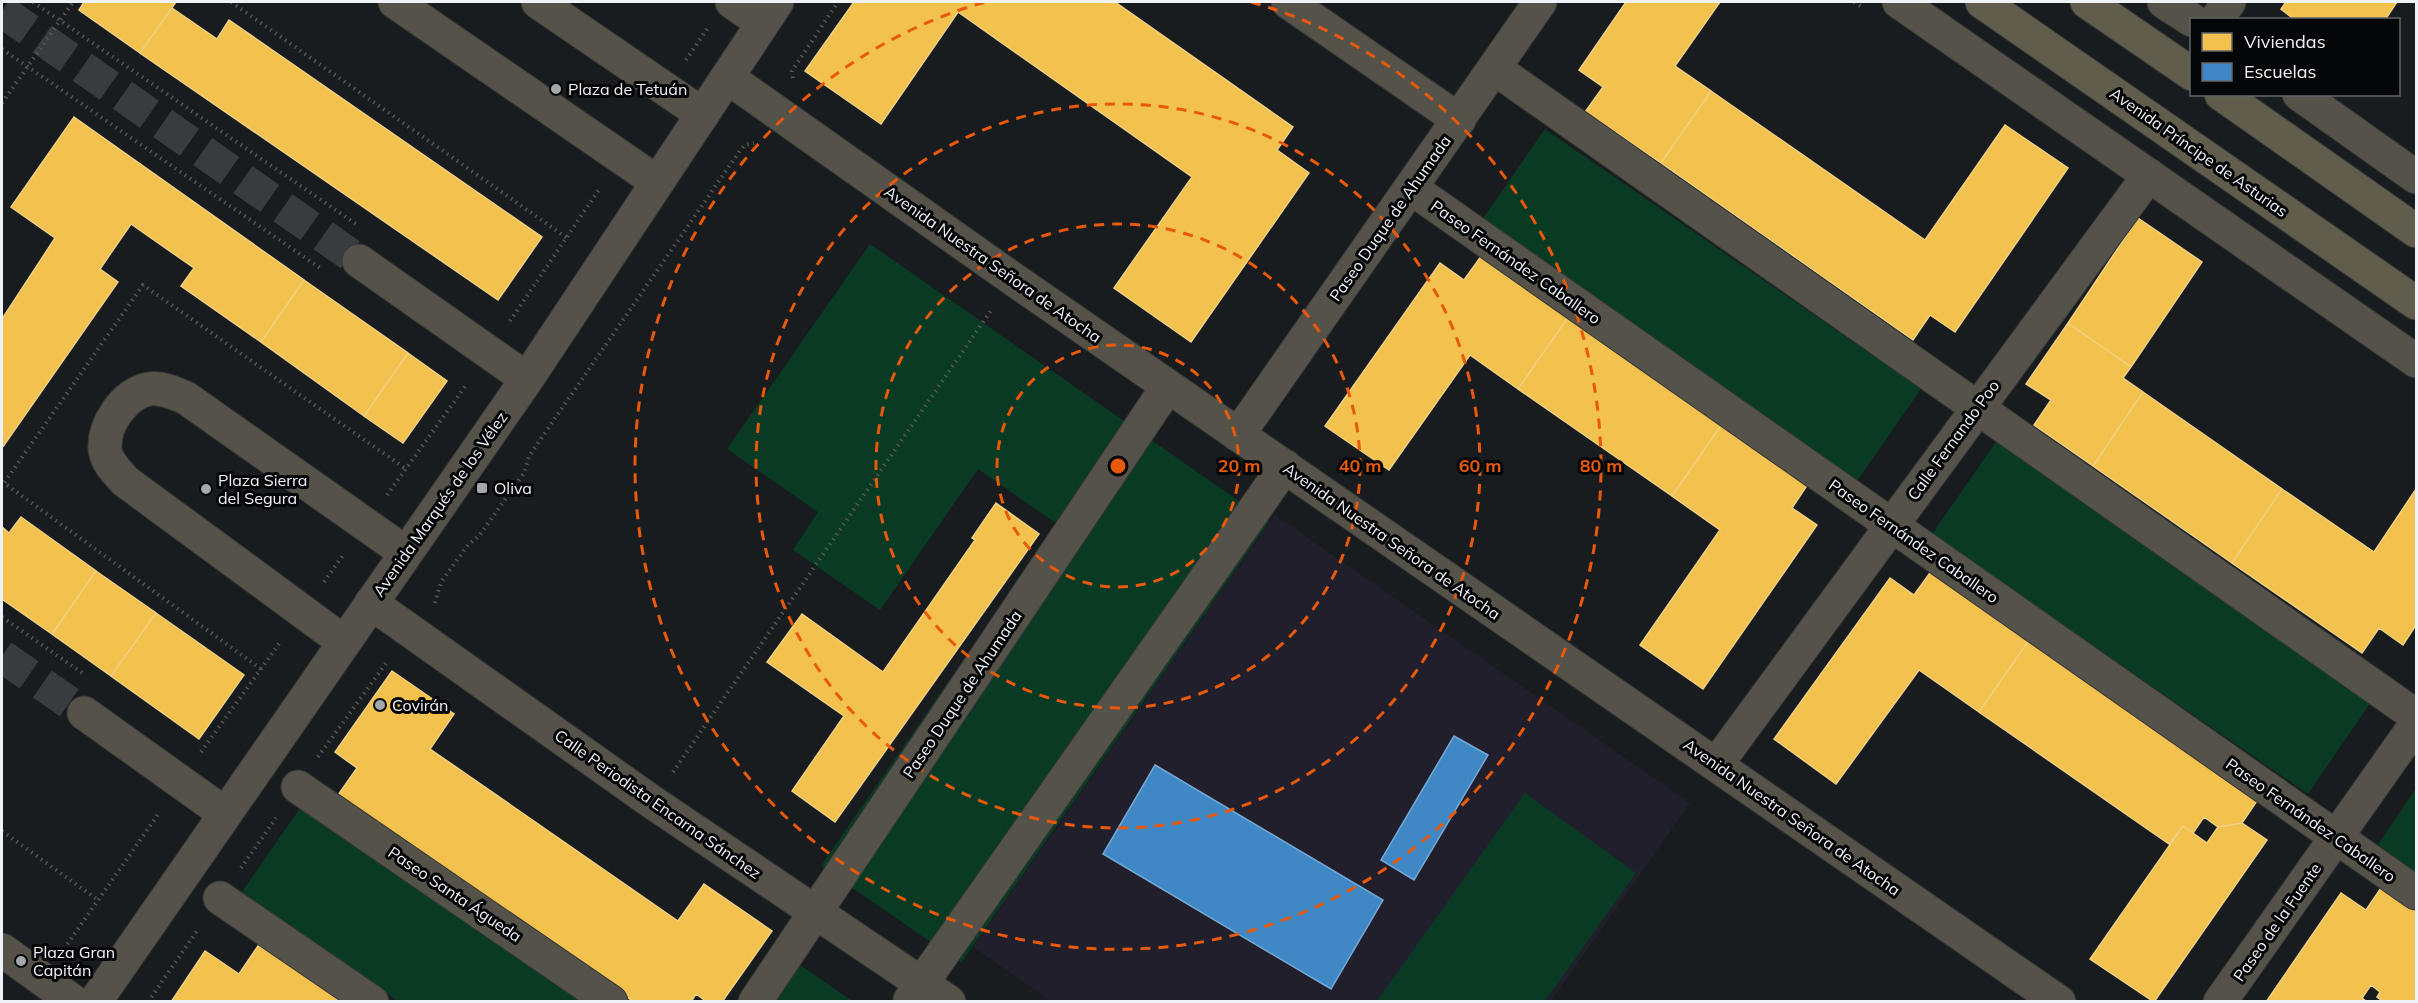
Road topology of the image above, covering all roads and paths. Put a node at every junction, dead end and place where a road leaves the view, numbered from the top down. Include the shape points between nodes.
1 (33, 2) edge
2 (73, 2) edge
3 (231, 2) edge
4 (395, 2) edge
5 (538, 2) edge
6 (732, 2) edge
7 (838, 2) edge
8 (1288, 2) edge
9 (1540, 2) edge
10 (1899, 2) edge
11 (1982, 2) edge
12 (2087, 2) edge
13 (2164, 2) edge
14 (2229, 2) edge
15 (770, 12) edge
16 (2217, 18) edge
17 (2190, 19) edge
18 (60, 20) junction
19 (709, 26) dead end
20 (1494, 68) junction
21 (2190, 73) edge
22 (727, 77) junction
23 (666, 90) junction
24 (2224, 96) edge
25 (2301, 96) edge
26 (2, 103) edge
27 (702, 114) junction
28 (787, 119) junction
29 (1459, 120) junction
30 (621, 157) junction
31 (2148, 175) junction
32 (2416, 177) edge
33 (657, 182) junction
34 (1411, 188) junction
35 (2416, 231) edge
36 (567, 238) junction
37 (362, 246) joint
38 (1013, 279) junction
39 (2416, 303) edge
40 (506, 328) dead end
41 (2416, 361) edge
42 (527, 379) junction
43 (1168, 386) junction
44 (1977, 408) junction
45 (1238, 435) junction
46 (1285, 466) junction
47 (406, 469) dead end
48 (1891, 525) junction
49 (406, 553) junction
50 (370, 603) junction
51 (412, 633) junction
52 (344, 642) junction
53 (261, 669) dead end
54 (84, 713) tunnel mouth
55 (2416, 716) edge
56 (2416, 724) edge
57 (1716, 765) junction
58 (298, 787) junction
59 (652, 802) junction
60 (224, 813) junction
61 (2, 831) edge
62 (2337, 837) junction
63 (2416, 893) edge
64 (220, 898) junction
65 (99, 900) dead end
66 (816, 912) junction
67 (2, 950) edge
68 (916, 992) edge
69 (74, 1002) edge
70 (94, 1002) edge
71 (148, 1002) edge
72 (372, 1002) edge
73 (611, 1002) edge
74 (755, 1002) edge
75 (949, 1002) edge
76 (2059, 1002) edge
77 (2220, 1002) edge

1 - 18 path
2 - 18 path
3 - 36 path
4 - 30 street
5 - 23 street
6 - 15 street
7 - 28 path via 792,71 804,94
8 - 29 street
9 - 20 street, Paseo Duque de Ahumada
10 - 31 street
11 - 39 main road, Avenida Príncipe de Asturias
12 - 21 main road
13 - 17 street
14 - 16 street
15 - 22 street, Avenida Marqués de los Vélez
18 - 26 path
18 - 37 path
19 - 23 path
20 - 29 street, Paseo Duque de Ahumada
20 - 44 street
22 - 27 street, Avenida Marqués de los Vélez
22 - 28 street, Avenida Nuestra Señora de Atocha
23 - 27 street
24 - 35 main road
25 - 32 street
27 - 33 street, Avenida Marqués de los Vélez
28 - 38 street, Avenida Nuestra Señora de Atocha
28 - 51 path via 767,148 750,142 740,152 529,456 518,482 441,582 436,601
29 - 34 street, Paseo Duque de Ahumada
30 - 33 street
30 - 36 path
31 - 41 street
31 - 44 street, Calle Fernando Poo
33 - 42 street, Avenida Marqués de los Vélez
34 - 45 street, Paseo Duque de Ahumada
34 - 48 street, Paseo Fernández Caballero
36 - 40 path
37 - 42 street
38 - 43 street, Avenida Nuestra Señora de Atocha
38 - 59 path
42 - 49 street, Avenida Marqués de los Vélez
43 - 45 street, Avenida Nuestra Señora de Atocha
43 - 66 street, Paseo Duque de Ahumada
44 - 48 street, Calle Fernando Poo
44 - 55 street
45 - 46 street, Avenida Nuestra Señora de Atocha
46 - 57 street, Avenida Nuestra Señora de Atocha
46 - 68 street
47 - 53 path via 143,285 4,483
48 - 57 street, Calle Fernando Poo
48 - 62 street, Paseo Fernández Caballero
49 - 50 street, Avenida Marqués de los Vélez
49 - 52 street via 186,398 168,390 150,389 132,396 118,411 107,431 105,451 111,467
50 - 51 street, Calle Periodista Encarna Sánchez
50 - 52 street, Avenida Marqués de los Vélez
51 - 58 path via 395,658 384,663
51 - 59 street, Calle Periodista Encarna Sánchez
52 - 60 street, Avenida Marqués de los Vélez
54 - 60 street
56 - 62 street, Paseo de la Fuente
57 - 76 street, Avenida Nuestra Señora de Atocha
58 - 64 path
58 - 73 street, Paseo Santa Águeda
59 - 66 street, Calle Periodista Encarna Sánchez
60 - 70 street, Avenida Marqués de los Vélez
61 - 65 path
62 - 63 street, Paseo Fernández Caballero
62 - 77 street, Paseo de la Fuente
64 - 71 path
64 - 72 street
66 - 68 street, Calle Periodista Encarna Sánchez
66 - 74 street, Paseo Duque de Ahumada
67 - 69 street
68 - 75 street, Calle Periodista Encarna Sánchez

